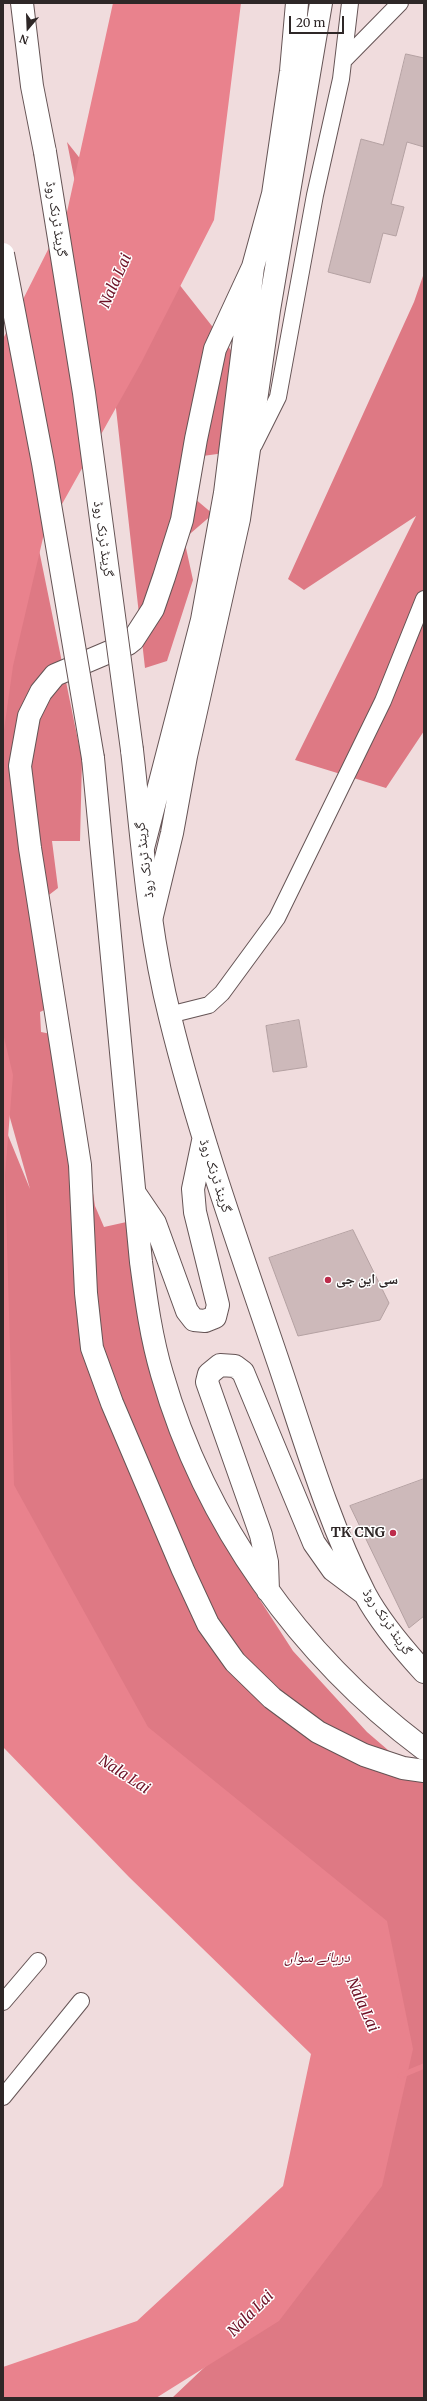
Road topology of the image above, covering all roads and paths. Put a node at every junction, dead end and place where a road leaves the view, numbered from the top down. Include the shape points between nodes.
1 (22, 3) edge
2 (297, 3) edge
3 (321, 3) edge
4 (350, 3) edge
5 (400, 3) edge
6 (344, 60) junction
7 (3, 254) edge
8 (253, 267) junction
9 (249, 455) junction
10 (424, 599) edge
11 (143, 848) junction
12 (152, 916) junction
13 (169, 1015) junction
14 (203, 1140) junction
15 (136, 1195) junction
16 (268, 1591) junction
17 (366, 1595) junction
18 (424, 1672) edge
19 (424, 1749) edge
20 (424, 1771) edge
21 (38, 1961) dead end
22 (82, 2001) dead end
23 (3, 2002) edge
24 (3, 2097) edge

1 - 11 main road, گرینڈ ٹرنک روڈ, bridge via 32,86 84,393
2 - 8 main road via 291,71 273,194
3 - 9 main road via 269,310
4 - 6 street
5 - 6 street
6 - 9 street via 315,195 278,397
7 - 15 main road, bridge via 43,463 93,758
8 - 11 main road via 225,493 202,620
8 - 20 main road via 215,349 182,520 153,609 128,644 55,675 41,692 29,716 20,766 30,848 80,1166 86,1293 92,1348 112,1403 208,1624 235,1662 272,1698 318,1732 364,1755 404,1768
9 - 12 main road via 239,519
10 - 13 street via 383,701 277,918 222,993 209,1005
11 - 12 main road, گرینڈ ٹرنک روڈ
12 - 13 main road, گرینڈ ٹرنک روڈ
13 - 14 main road, گرینڈ ٹرنک روڈ
14 - 15 main road via 193,1188 195,1212 218,1305 215,1317 205,1322 194,1320 187,1311 155,1223
14 - 17 main road, گرینڈ ٹرنک روڈ via 314,1470
15 - 16 main road via 149,1320 162,1374 182,1434 234,1539
16 - 17 main road via 267,1562 260,1535 207,1382 209,1374 220,1365 235,1366 243,1372 314,1543 333,1570
16 - 19 main road via 304,1639 344,1682 395,1728
17 - 18 main road, گرینڈ ٹرنک روڈ via 385,1624
21 - 23 street
22 - 24 street

